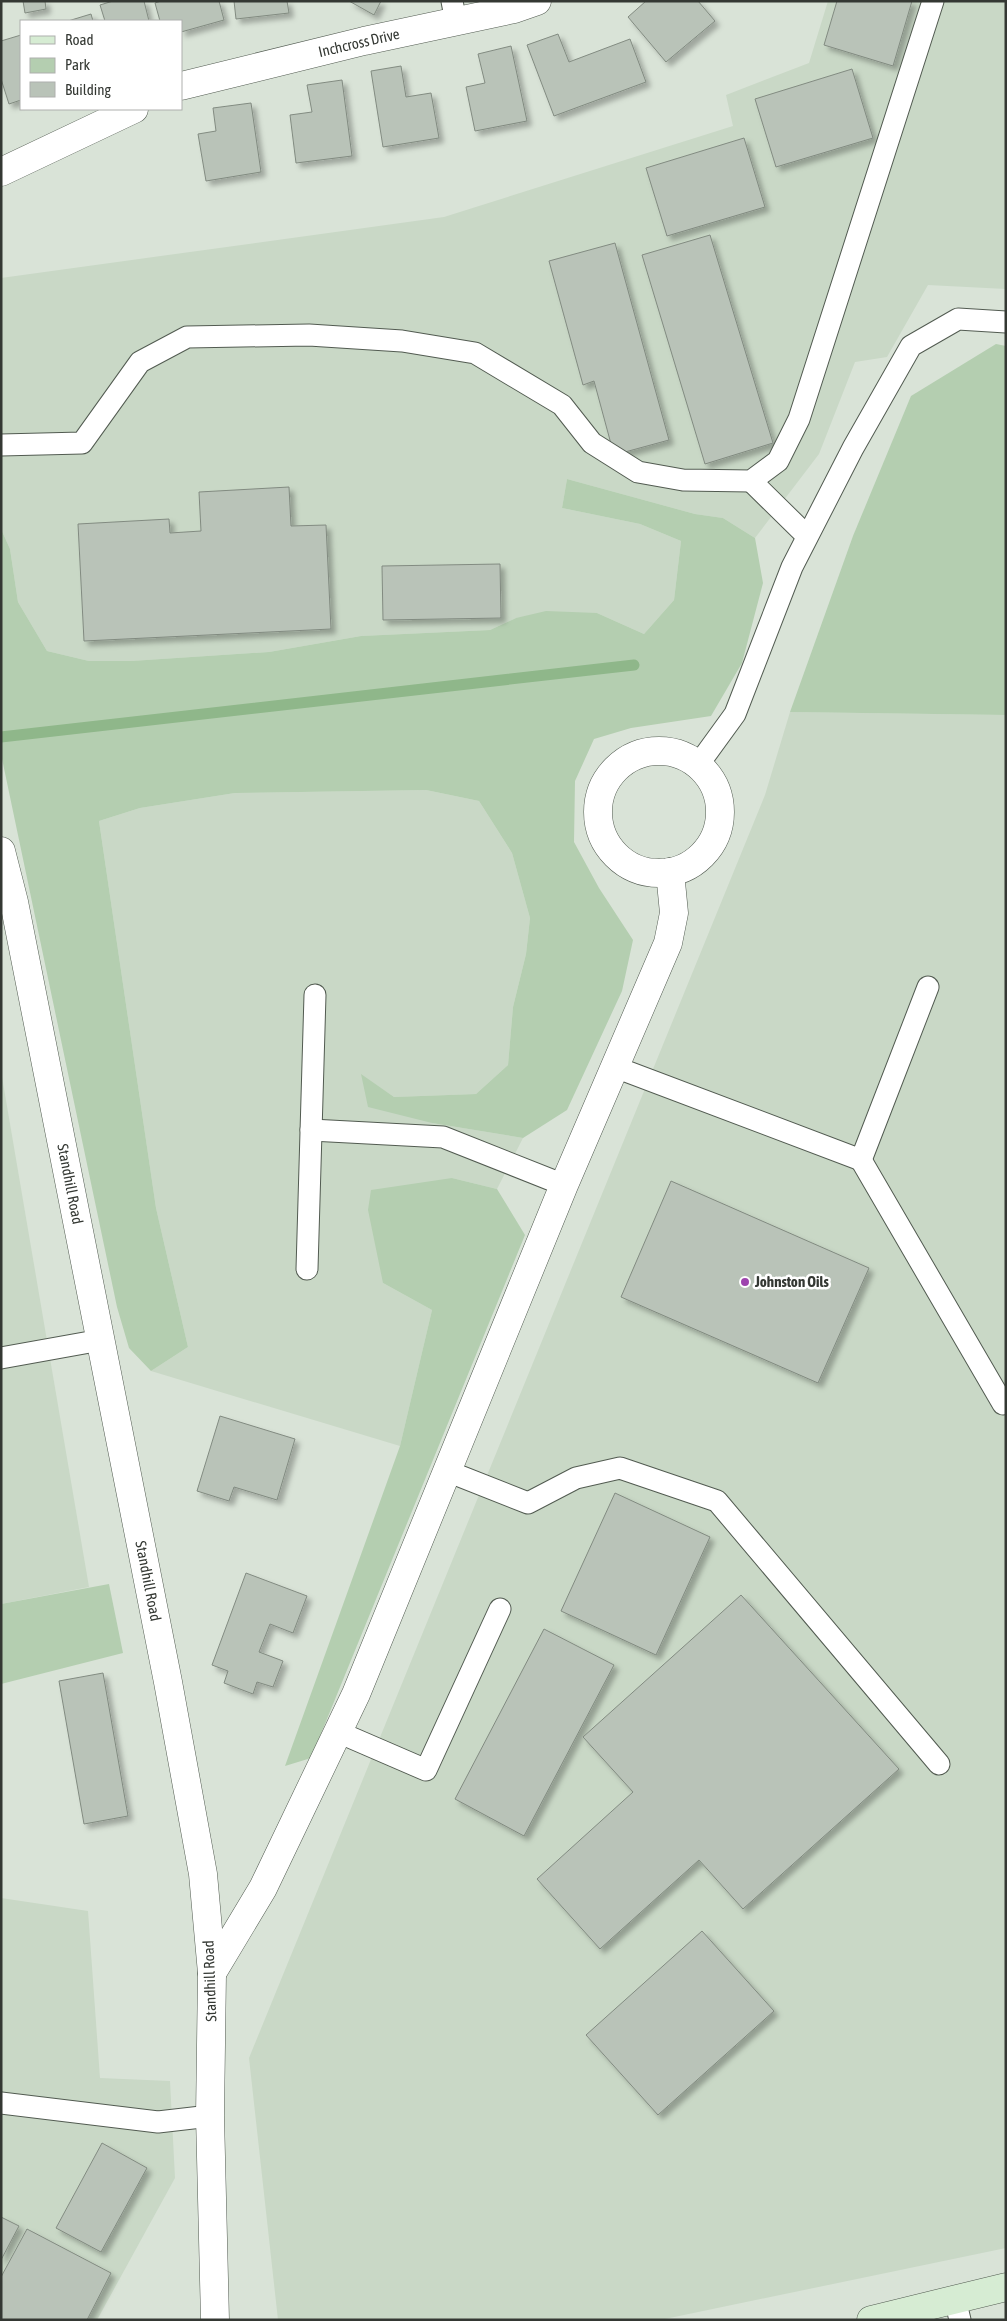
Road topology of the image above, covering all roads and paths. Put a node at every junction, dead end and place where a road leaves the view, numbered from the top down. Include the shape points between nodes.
1 (536, 1) edge
2 (932, 1) edge
3 (454, 12) edge
4 (182, 86) edge
5 (132, 110) edge
6 (1, 172) edge
7 (1006, 322) edge
8 (1, 445) edge
9 (751, 481) junction
10 (808, 536) junction
11 (698, 765) junction
12 (1, 851) edge
13 (670, 872) junction
14 (928, 987) dead end
15 (315, 995) dead end
16 (615, 1067) junction
17 (311, 1130) junction
18 (861, 1160) junction
19 (564, 1185) junction
20 (307, 1269) dead end
21 (101, 1340) junction
22 (1, 1358) edge
23 (1003, 1404) dead end
24 (447, 1471) junction
25 (500, 1609) dead end
26 (338, 1732) junction
27 (939, 1764) dead end
28 (212, 1973) junction
29 (1, 2103) edge
30 (210, 2116) junction
31 (1006, 2287) edge
32 (958, 2310) edge
33 (215, 2320) edge
34 (872, 2320) edge

1 - 3 street, Inchcross Drive via 514,9
2 - 9 lane via 799,419 778,461
3 - 4 street, Inchcross Drive via 364,41
5 - 6 street
7 - 10 lane via 958,319 911,346
8 - 9 lane via 82,443 140,362 187,337 309,335 402,341 475,352 562,405 592,443 638,472 683,480
9 - 10 lane
10 - 11 lane via 792,567 735,714
11 - 13 street via 715,786 721,806 719,826 711,845 698,860 686,868
11 - 13 street via 668,751 648,752 629,759 613,772 602,788 598,808 600,828 608,847 622,861 637,869 653,873
12 - 21 street, Standhill Road
13 - 16 street via 674,913 668,943
14 - 18 lane
15 - 17 lane
16 - 18 lane
16 - 19 street
17 - 19 lane via 443,1137
17 - 20 lane
18 - 23 lane
19 - 24 street
21 - 22 lane
21 - 28 street, Standhill Road via 200,1855
24 - 26 street
24 - 27 lane via 528,1503 576,1478 620,1468 717,1501
25 - 26 lane via 426,1770
26 - 28 street via 263,1888
28 - 30 street, Standhill Road
29 - 30 lane via 158,2122
30 - 33 street, Standhill Road
31 - 32 main road
32 - 34 main road

